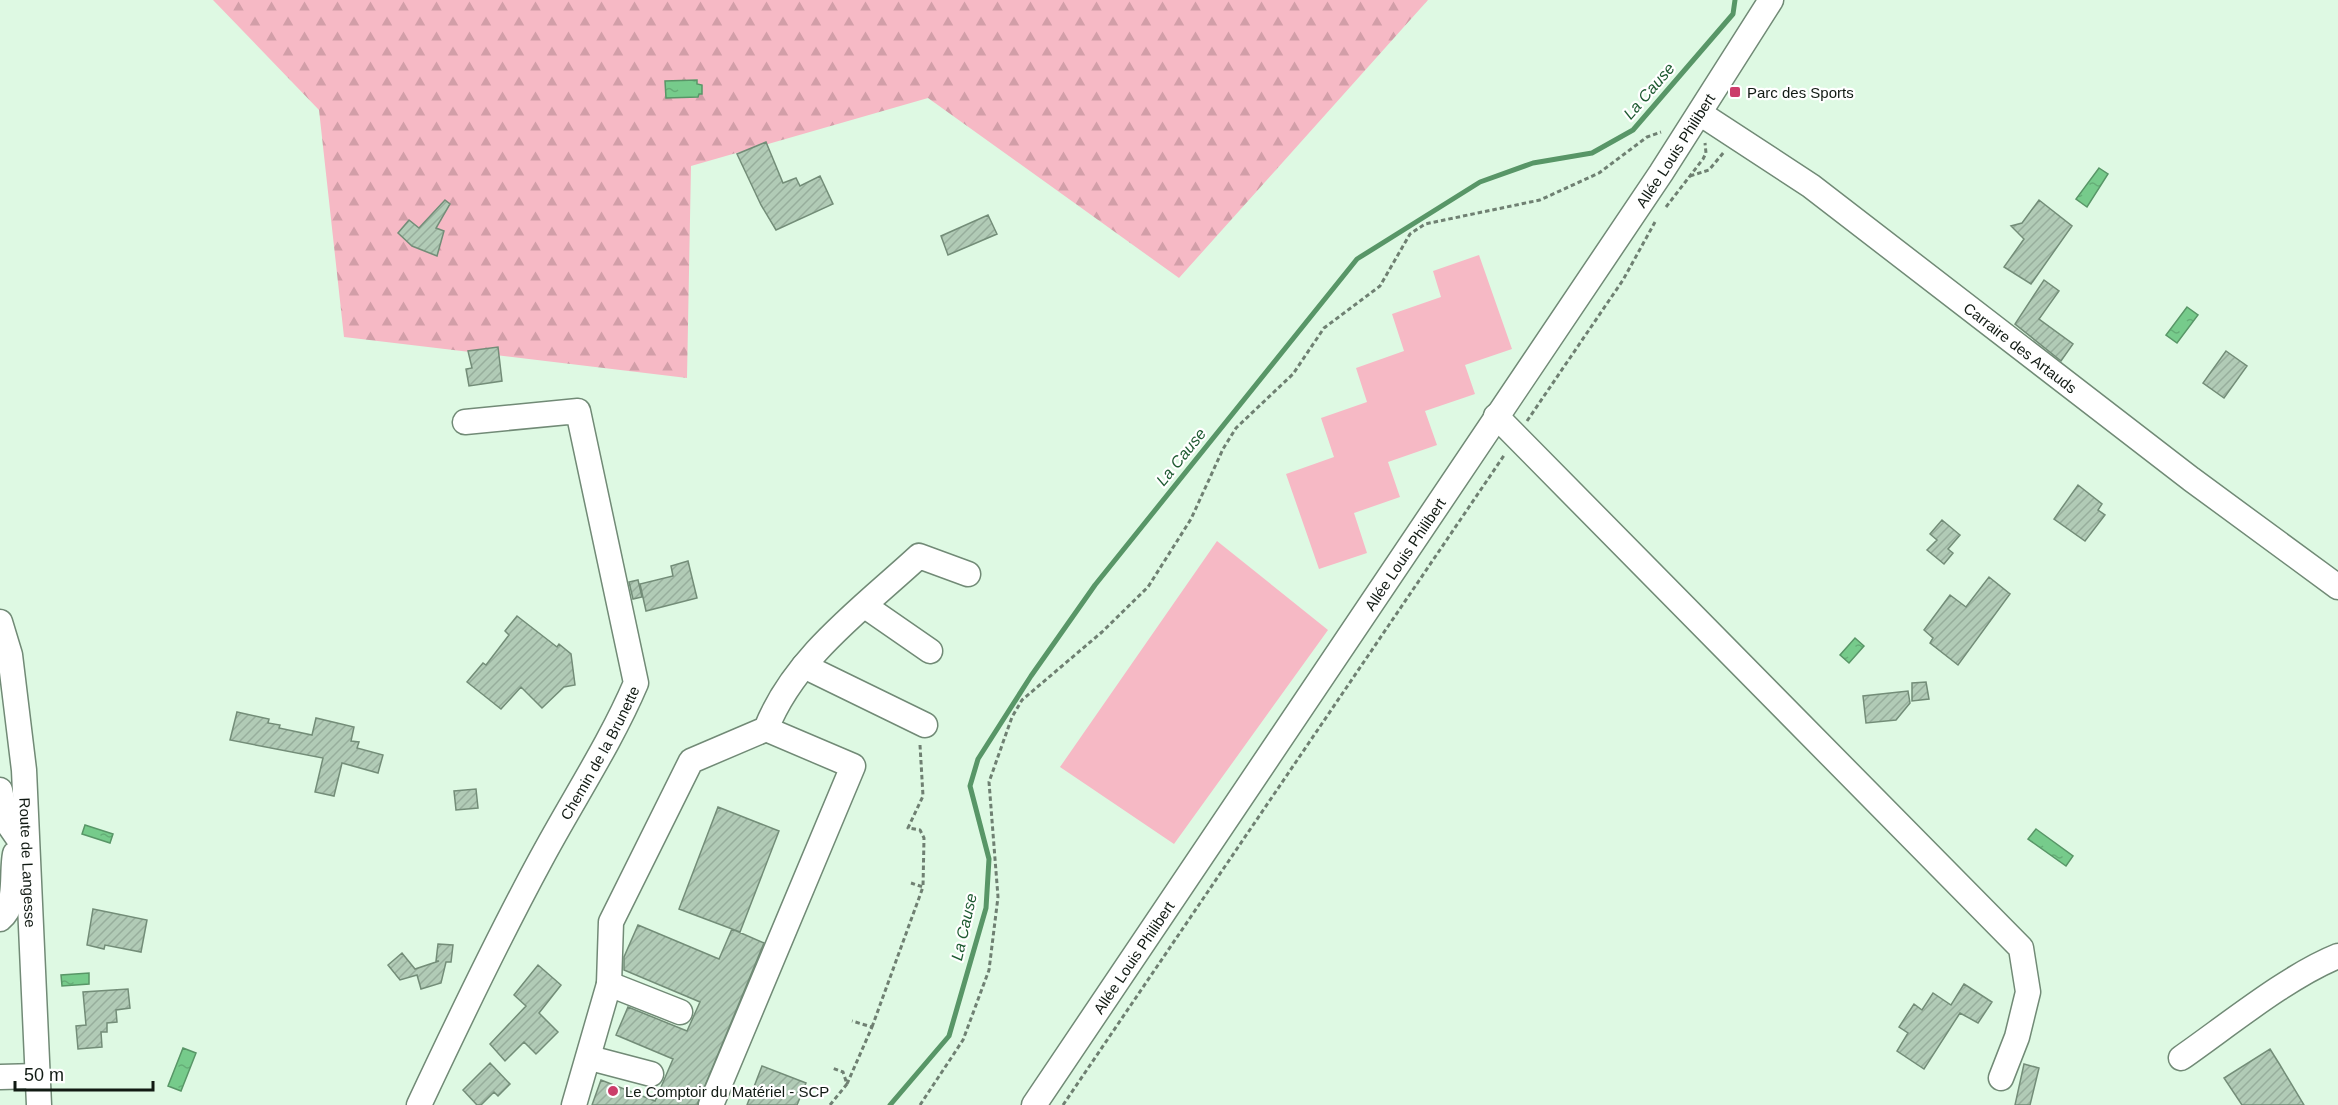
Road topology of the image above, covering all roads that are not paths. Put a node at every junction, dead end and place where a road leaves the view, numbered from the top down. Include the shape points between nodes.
1 (1771, 0) edge
2 (1706, 117) junction
3 (1496, 416) junction
4 (465, 422) dead end
5 (968, 574) dead end
6 (2338, 587) edge
7 (865, 606) junction
8 (0, 622) edge
9 (930, 651) dead end
10 (804, 666) junction
11 (926, 725) road end
12 (766, 729) junction
13 (0, 790) edge
14 (27, 852) junction
15 (0, 919) edge
16 (2338, 956) edge
17 (609, 984) junction
18 (680, 1012) dead end
19 (590, 1058) junction
20 (2181, 1058) dead end
21 (651, 1074) dead end
22 (38, 1076) junction
23 (0, 1077) edge
24 (2001, 1078) dead end
25 (39, 1105) edge
26 (419, 1105) edge
27 (574, 1105) edge
28 (711, 1105) edge
29 (1034, 1105) edge

1 - 2 street, Allée Louis Philibert
2 - 3 street, Allée Louis Philibert
2 - 6 street, Carraire des Artauds via 1827,198
3 - 24 street via 2021,948 2028,992
3 - 29 street, Allée Louis Philibert
4 - 26 street, Chemin de la Brunette via 578,411 636,682 619,722 586,774 504,928
5 - 7 street via 920,556
7 - 9 street
7 - 10 street
8 - 14 street, Route de Langesse via 10,655 19,722
10 - 11 street
10 - 12 street via 775,704
12 - 17 street via 691,761 611,922
12 - 28 street via 853,766
13 - 14 street via 7,822
14 - 15 street via 15,854 11,901 8,912
14 - 22 street, Route de Langesse
16 - 20 street via 2295,980
17 - 18 street
17 - 19 street
19 - 21 street
19 - 27 street
22 - 23 street
22 - 25 street, Route de Langesse

